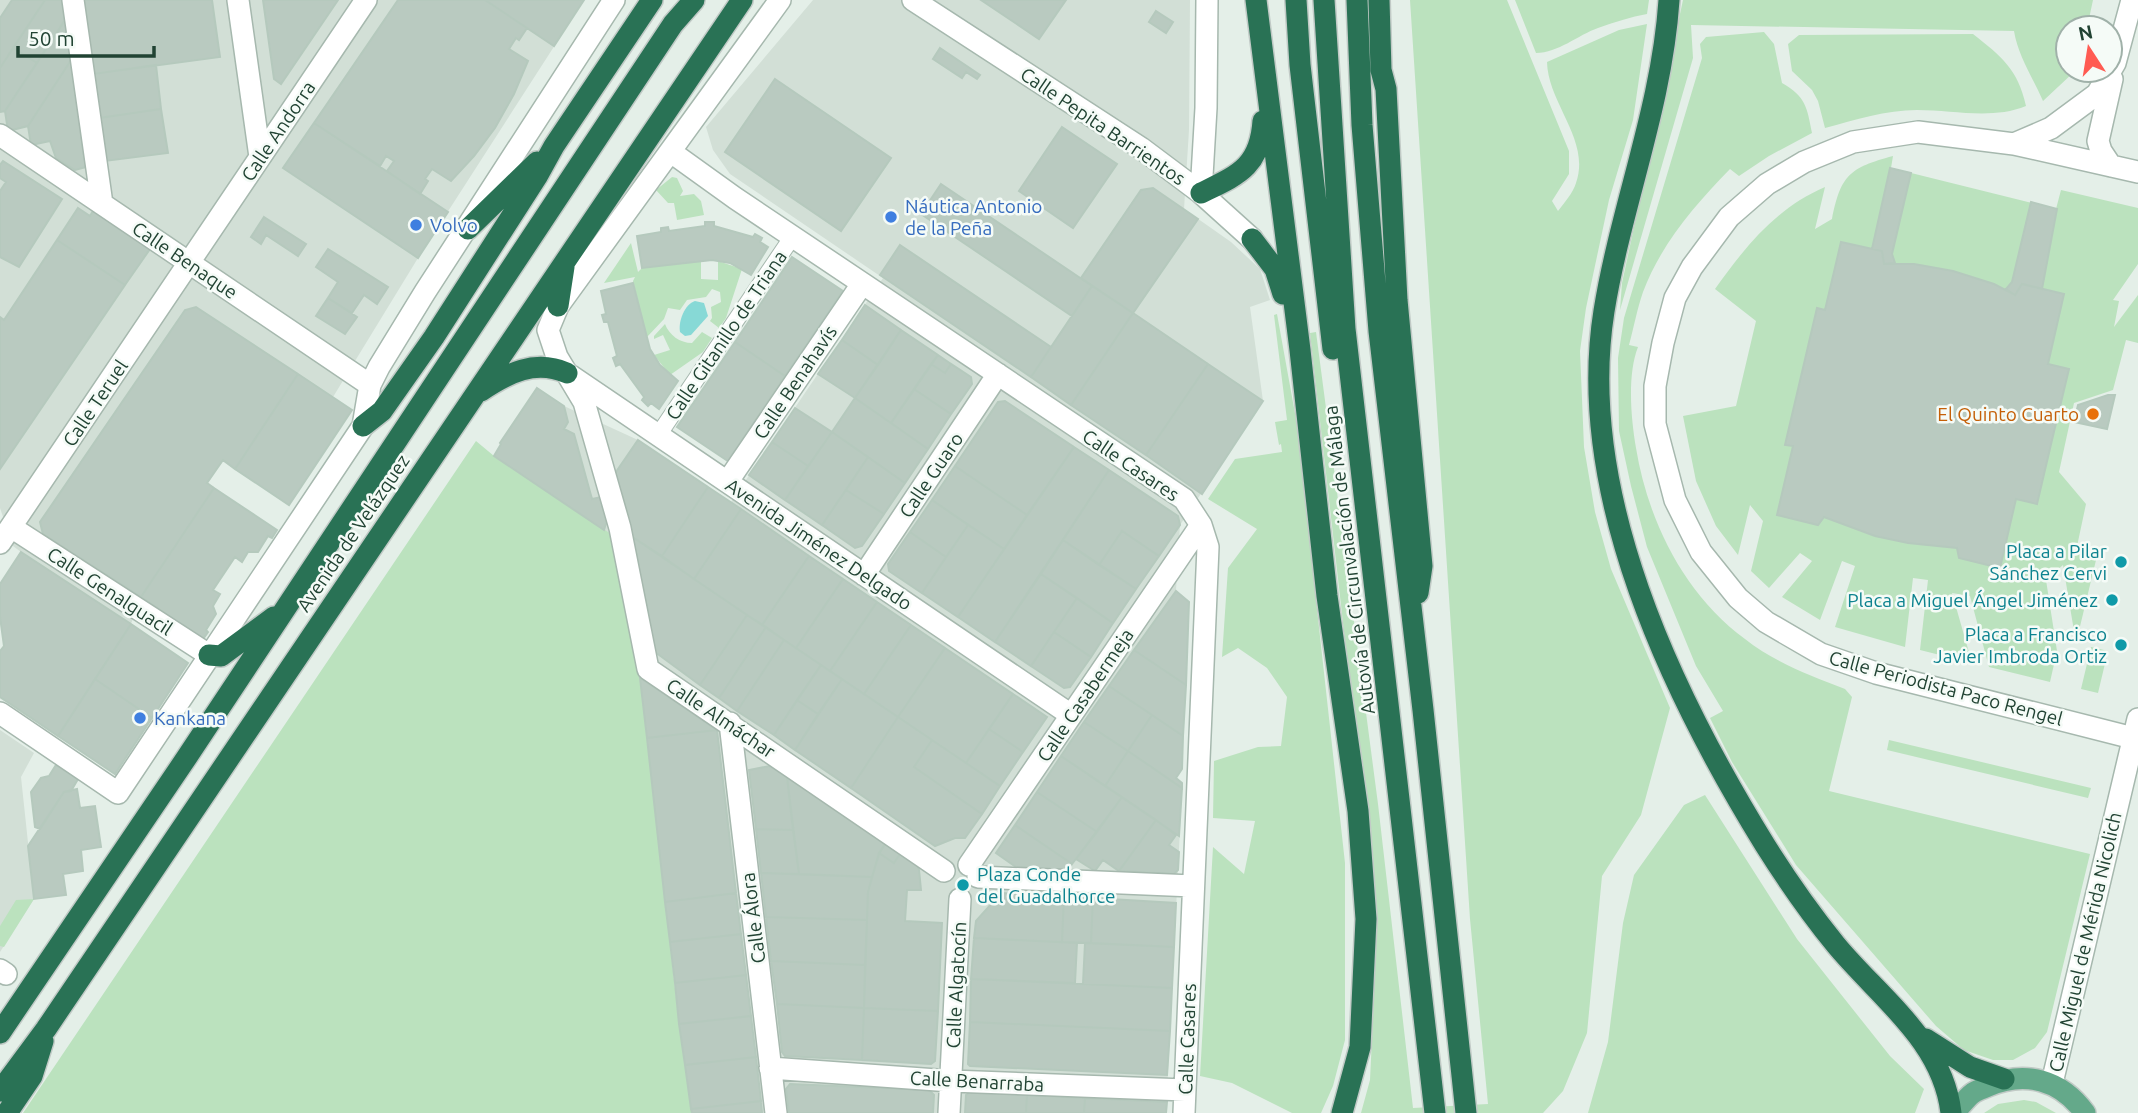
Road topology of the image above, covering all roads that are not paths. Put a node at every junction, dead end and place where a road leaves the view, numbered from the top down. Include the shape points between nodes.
1 (73, 0) edge
2 (237, 0) edge
3 (366, 0) edge
4 (614, 0) edge
5 (652, 0) edge
6 (683, 0) edge
7 (694, 0) edge
8 (742, 0) edge
9 (780, 0) edge
10 (914, 0) edge
11 (1207, 0) edge
12 (1256, 0) edge
13 (1296, 0) edge
14 (1324, 0) edge
15 (1357, 0) edge
16 (1379, 0) edge
17 (1392, 0) edge
18 (1669, 0) edge
19 (2132, 0) edge
20 (673, 24) junction
21 (2124, 30) edge
22 (1265, 77) junction
23 (2103, 84) edge
24 (2110, 84) edge
25 (1386, 89) junction
26 (0, 135) edge
27 (2014, 144) junction
28 (554, 146) junction
29 (671, 152) junction
30 (260, 158) junction
31 (2111, 166) junction
32 (2138, 172) edge
33 (1200, 193) junction
34 (102, 204) junction
35 (468, 229) junction
36 (793, 236) junction
37 (1252, 239) joint
38 (564, 261) junction
39 (189, 263) junction
40 (862, 284) junction
41 (558, 306) junction
42 (1300, 350) junction
43 (567, 373) junction
44 (998, 374) junction
45 (370, 385) junction
46 (474, 396) junction
47 (363, 426) junction
48 (659, 434) junction
49 (728, 481) junction
50 (1364, 489) junction
51 (1201, 525) junction
52 (6, 535) edge
53 (864, 576) junction
54 (289, 604) junction
55 (1413, 623) junction
56 (209, 655) junction
57 (0, 713) edge
58 (1071, 715) junction
59 (730, 723) junction
60 (2136, 728) edge
61 (944, 871) junction
62 (974, 871) junction
63 (1193, 886) junction
64 (960, 899) junction
65 (46, 1029) junction
66 (0, 1033) edge
67 (1918, 1034) junction
68 (770, 1068) junction
69 (2004, 1079) junction
70 (951, 1081) junction
71 (2052, 1083) junction
72 (1185, 1090) junction
73 (0, 1091) edge
74 (1465, 1109) edge
75 (1434, 1110) edge
76 (8, 1113) edge
77 (776, 1113) edge
78 (950, 1113) edge
79 (1184, 1113) edge
80 (1342, 1113) edge
81 (1953, 1113) edge
82 (2086, 1113) edge

1 - 34 street
2 - 30 street
3 - 30 street, Calle Andorra
4 - 35 street
5 - 28 highway
6 - 20 highway
7 - 20 highway, Avenida de Velázquez
8 - 38 highway, Avenida de Velázquez
9 - 29 street
10 - 33 street, Calle Pepita Barrientos via 1141,148
11 - 33 street, Calle Pepita Barrientos
12 - 22 highway
13 - 50 highway via 1343,433
14 - 50 highway, Autovía de Circunvalación de Málaga via 1345,329
15 - 55 highway via 1379,331
16 - 25 highway
17 - 25 highway via 1391,67
18 - 67 highway via 1658,84 1604,313 1599,400 1617,519 1673,672 1732,790 1803,902
19 - 21 street
20 - 54 highway, Avenida de Velázquez
22 - 33 highway via 1262,142 1252,163 1237,176
22 - 42 highway
23 - 27 street via 2097,94 2051,128
24 - 31 street via 2098,141
25 - 55 highway via 1397,300 1422,566
26 - 34 street, Calle Benaque
27 - 31 street, Calle Periodista Paco Rengel
27 - 60 street, Calle Periodista Paco Rengel via 1918,132 1888,136 1853,142 1804,162 1767,184 1729,217 1675,298 1656,386 1657,434 1675,500 1701,552 1738,598 1766,622 1821,654 1876,673
28 - 35 highway
28 - 47 highway via 434,337 382,411
29 - 36 street, Calle Casares
29 - 41 street
30 - 39 street, Calle Andorra
31 - 32 street, Calle Periodista Paco Rengel
33 - 37 street
34 - 39 street, Calle Benaque
35 - 45 street
36 - 40 street, Calle Casares
36 - 48 street, Calle Gitanillo de Triana
37 - 42 highway via 1275,269
38 - 41 highway
38 - 46 highway, Avenida de Velázquez
39 - 45 street, Calle Benaque
39 - 52 street, Calle Teruel
40 - 44 street, Calle Casares
40 - 49 street, Calle Benahavís
41 - 43 street, Calle Almáchar via 548,330
42 - 80 highway via 1326,596 1358,811 1366,919 1360,1047
43 - 46 highway via 552,366 528,368 500,378
43 - 48 street, Avenida Jiménez Delgado
43 - 59 street, Calle Almáchar via 584,401 620,528 648,669
44 - 51 street, Calle Casares via 1184,499
44 - 53 street, Calle Guaro
45 - 47 street
46 - 65 highway, Avenida de Velázquez
47 - 56 street
48 - 49 street, Avenida Jiménez Delgado
49 - 53 street, Avenida Jiménez Delgado
50 - 75 highway, Autovía de Circunvalación de Málaga
51 - 58 street, Calle Casabermeja
51 - 63 street, Calle Casares via 1208,547
52 - 56 street, Calle Genalguacil
53 - 58 street, Avenida Jiménez Delgado
54 - 56 highway via 221,656
54 - 66 highway, Avenida de Velázquez
55 - 74 highway
56 - 57 street via 118,793
58 - 62 street, Calle Casabermeja
59 - 61 street, Calle Almáchar
59 - 68 street, Calle Álora
60 - 71 street, Calle Miguel de Mérida Nicolich
61 - 62 street via 958,862
61 - 64 street via 942,887 949,897
62 - 63 street
62 - 64 street via 976,890
63 - 72 street, Calle Casares
64 - 70 street, Calle Algatocín
65 - 73 highway, Avenida de Velázquez
65 - 76 highway via 32,1076
67 - 69 highway via 1970,1067
67 - 81 highway via 1947,1085
68 - 70 street, Calle Benarraba
68 - 77 street, Calle Álora
69 - 71 main road via 2029,1077
69 - 81 main road via 1974,1092
70 - 72 street, Calle Benarraba
70 - 78 street, Calle Algatocín
71 - 82 main road
72 - 79 street, Calle Casares

